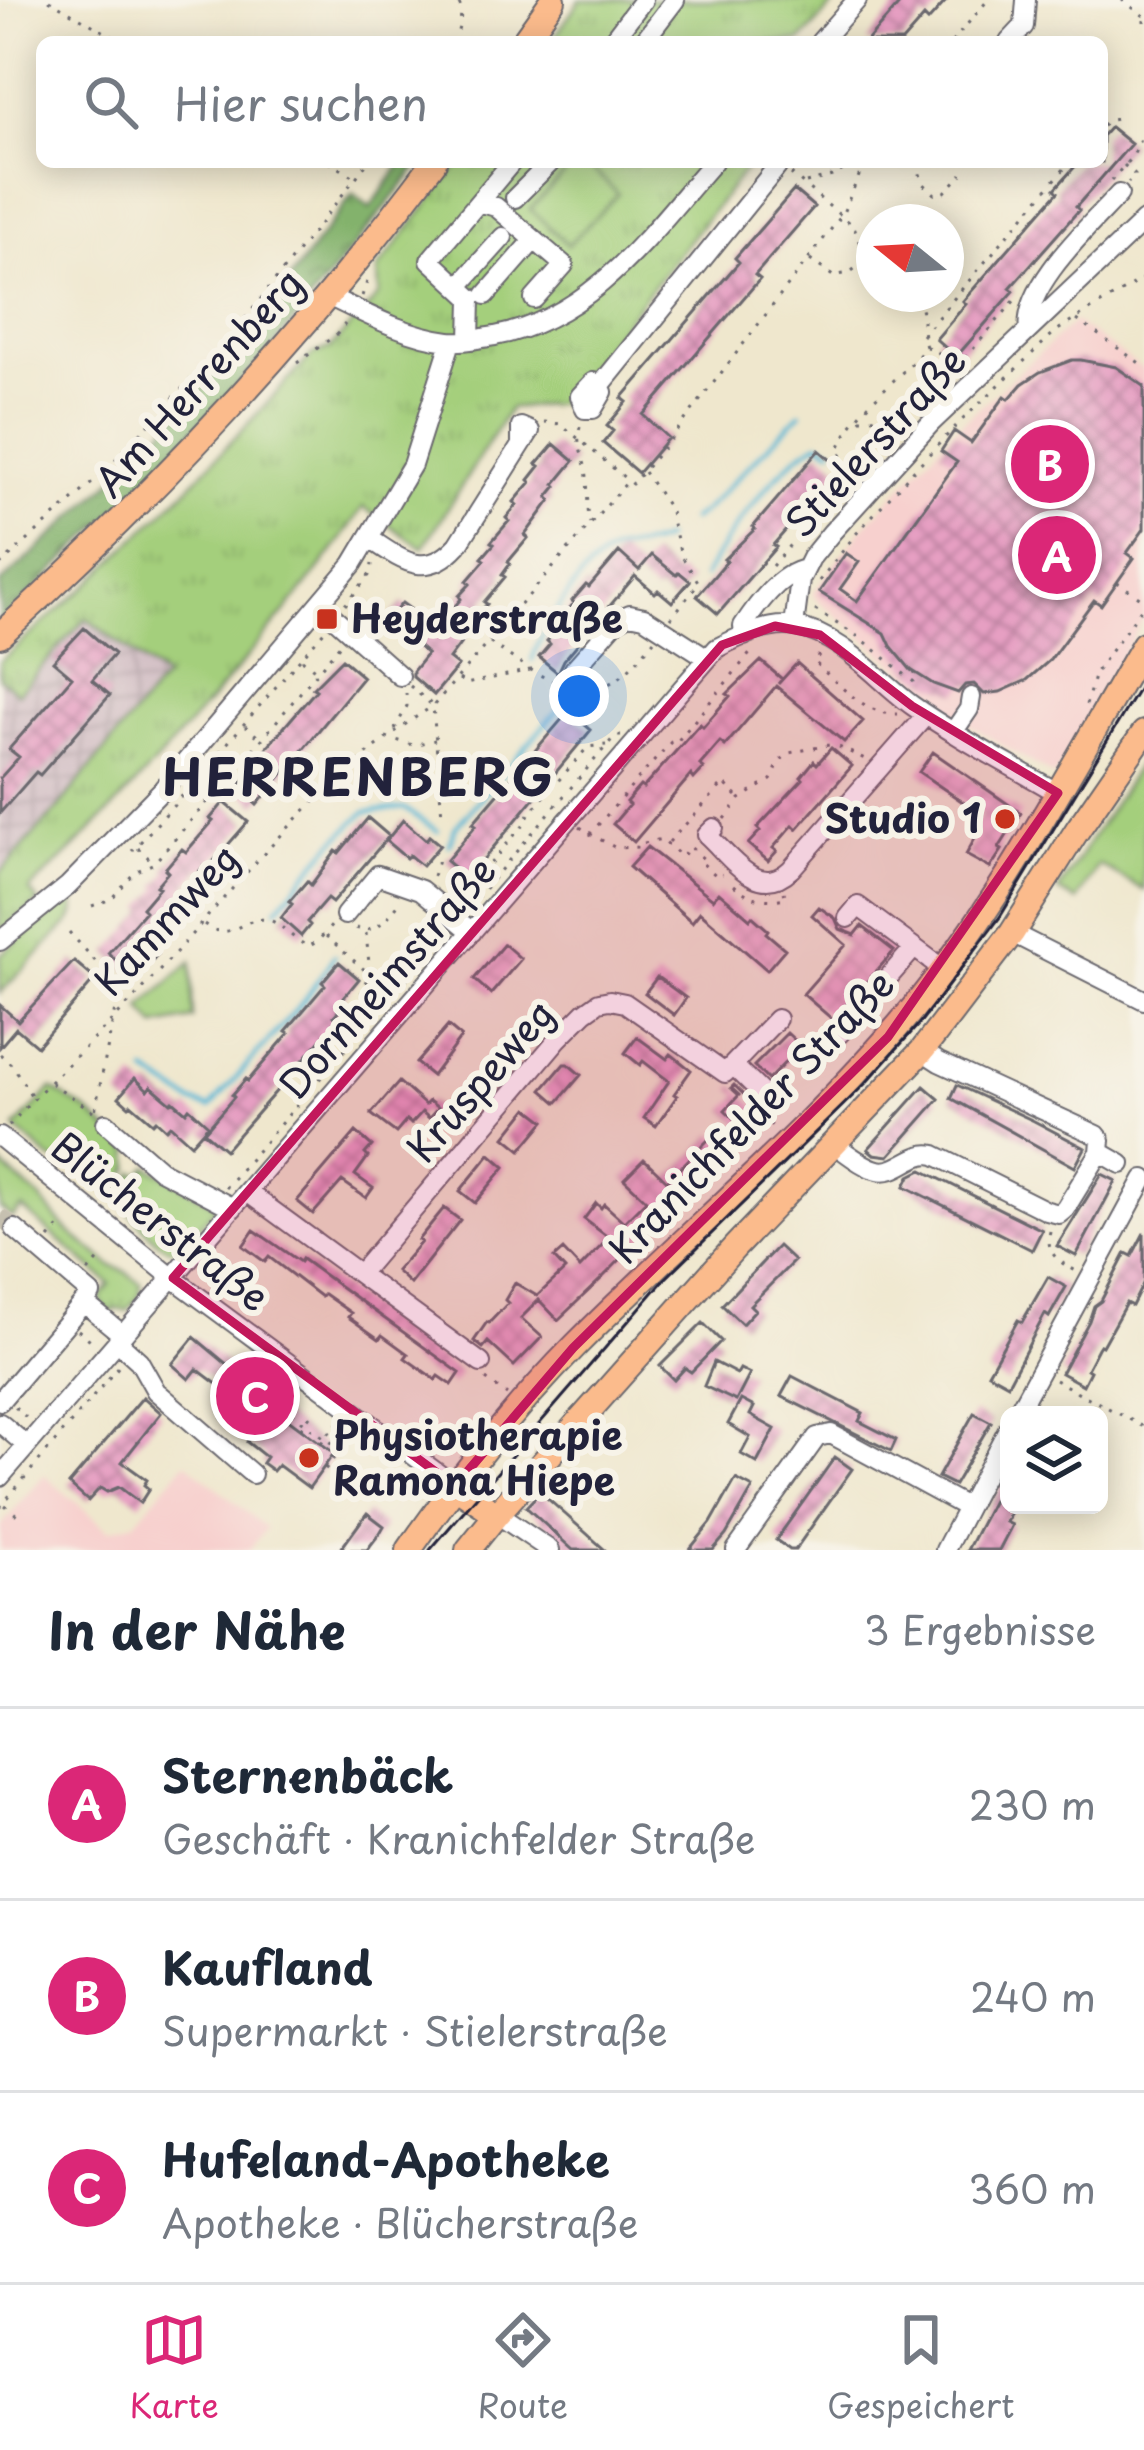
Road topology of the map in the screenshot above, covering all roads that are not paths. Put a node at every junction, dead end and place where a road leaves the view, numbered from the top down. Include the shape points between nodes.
1 (553, 0) edge
2 (643, 0) edge
3 (675, 0) edge
4 (857, 0) edge
5 (1026, 0) edge
6 (527, 36) edge
7 (616, 36) edge
8 (648, 36) edge
9 (825, 36) edge
10 (1015, 36) edge
11 (429, 168) edge
12 (507, 168) edge
13 (545, 168) edge
14 (708, 168) edge
15 (773, 168) edge
16 (1119, 194) dead end
17 (515, 199) dead end
18 (479, 202) junction
19 (1144, 221) edge
20 (502, 237) dead end
21 (534, 239) junction
22 (460, 285) junction
23 (486, 295) dead end
24 (328, 296) junction
25 (534, 299) dead end
26 (1029, 330) junction
27 (460, 341) junction
28 (600, 386) dead end
29 (525, 438) road end
30 (374, 542) junction
31 (805, 569) junction
32 (335, 619) junction
33 (794, 626) junction
34 (750, 634) junction
35 (0, 635) edge
36 (1144, 644) edge
37 (706, 657) junction
38 (574, 669) dead end
39 (400, 676) dead end
40 (970, 697) dead end
41 (926, 715) junction
42 (954, 731) junction
43 (1144, 733) edge
44 (1058, 793) junction
45 (714, 828) road end
46 (345, 915) road end
47 (848, 918) dead end
48 (459, 921) junction
49 (1012, 933) junction
50 (0, 941) edge
51 (914, 948) junction
52 (943, 969) junction
53 (1144, 1000) edge
54 (777, 1019) dead end
55 (839, 1034) dead end
56 (930, 1056) junction
57 (733, 1065) junction
58 (770, 1101) dead end
59 (100, 1118) road end
60 (0, 1137) edge
61 (834, 1144) junction
62 (1100, 1152) junction
63 (1121, 1164) dead end
64 (1144, 1179) edge
65 (247, 1192) junction
66 (224, 1203) junction
67 (15, 1229) tunnel mouth
68 (359, 1274) junction
69 (173, 1278) junction
70 (81, 1293) junction
71 (124, 1343) junction
72 (481, 1363) dead end
73 (2, 1399) edge
74 (1021, 1406) edge
75 (0, 1423) edge
76 (1000, 1444) edge
77 (27, 1446) junction
78 (252, 1474) dead end
79 (0, 1477) edge
80 (455, 1486) junction
81 (966, 1507) junction
82 (497, 1514) junction
83 (409, 1550) edge
84 (468, 1550) edge
85 (550, 1550) edge
86 (736, 1550) edge
87 (945, 1550) edge

1 - 6 main road
2 - 7 street
3 - 8 street
4 - 9 street
5 - 10 street
11 - 24 main road, Am Herrenberg
12 - 18 street
13 - 17 street
14 - 27 street via 612,276 569,308 525,330
15 - 28 street
16 - 26 street via 1044,282
18 - 21 street
18 - 22 street via 430,260
19 - 26 street, Stielerstraße
20 - 22 street
21 - 23 street
21 - 25 street via 564,266
22 - 27 street via 471,298
24 - 27 street via 404,329
24 - 35 main road, Am Herrenberg via 160,484
26 - 31 street, Stielerstraße via 931,423
27 - 30 street
29 - 30 street via 446,558 414,565
30 - 32 street
31 - 33 street, Stielerstraße
31 - 34 street via 762,602 743,626
32 - 39 street
32 - 50 street via 100,856
33 - 34 street, Dornheimstraße
33 - 41 street via 831,641
34 - 37 street, Dornheimstraße
36 - 44 main road, Kranichfelder Straße
37 - 38 street via 630,614
37 - 48 street, Dornheimstraße via 570,818
40 - 42 street
41 - 42 street
41 - 45 street via 773,882 750,875 707,836
42 - 44 street
43 - 49 main road, Kranichfelder Straße
44 - 52 main road, Kranichfelder Straße
46 - 48 street, Dornheimstraße via 378,875 420,891
47 - 51 street via 858,906
48 - 65 street, Dornheimstraße
49 - 53 street
49 - 56 main road, Kranichfelder Straße
51 - 52 street
51 - 55 street
52 - 80 main road, Kranichfelder Straße via 833,1096 573,1348
54 - 57 street
56 - 61 main road, Kranichfelder Straße
56 - 62 street via 1093,1131
57 - 58 street, Kruspeweg
57 - 68 street, Kruspeweg via 725,1073 625,1003 594,1005
59 - 66 street via 138,1164
60 - 69 street, Blücherstraße
61 - 62 street, Kranichfelder Straße via 886,1171 935,1155 1059,1214
61 - 82 main road, Kranichfelder Straße
62 - 63 street
64 - 74 street
65 - 66 street, Dornheimstraße
65 - 68 street
66 - 69 street, Dornheimstraße
67 - 70 street
68 - 72 street
69 - 71 street, Dornheimstraße
69 - 80 street, Blücherstraße
70 - 71 street
70 - 73 street
71 - 77 street, Dornheimstraße
71 - 78 street via 165,1400
75 - 77 street
76 - 81 street
77 - 79 street, Dornheimstraße
80 - 82 main road
80 - 83 main road, Kranichfelder Straße
81 - 86 street via 831,1434 817,1437
81 - 87 street
82 - 84 main road, Kranichfelder Straße
82 - 85 street

